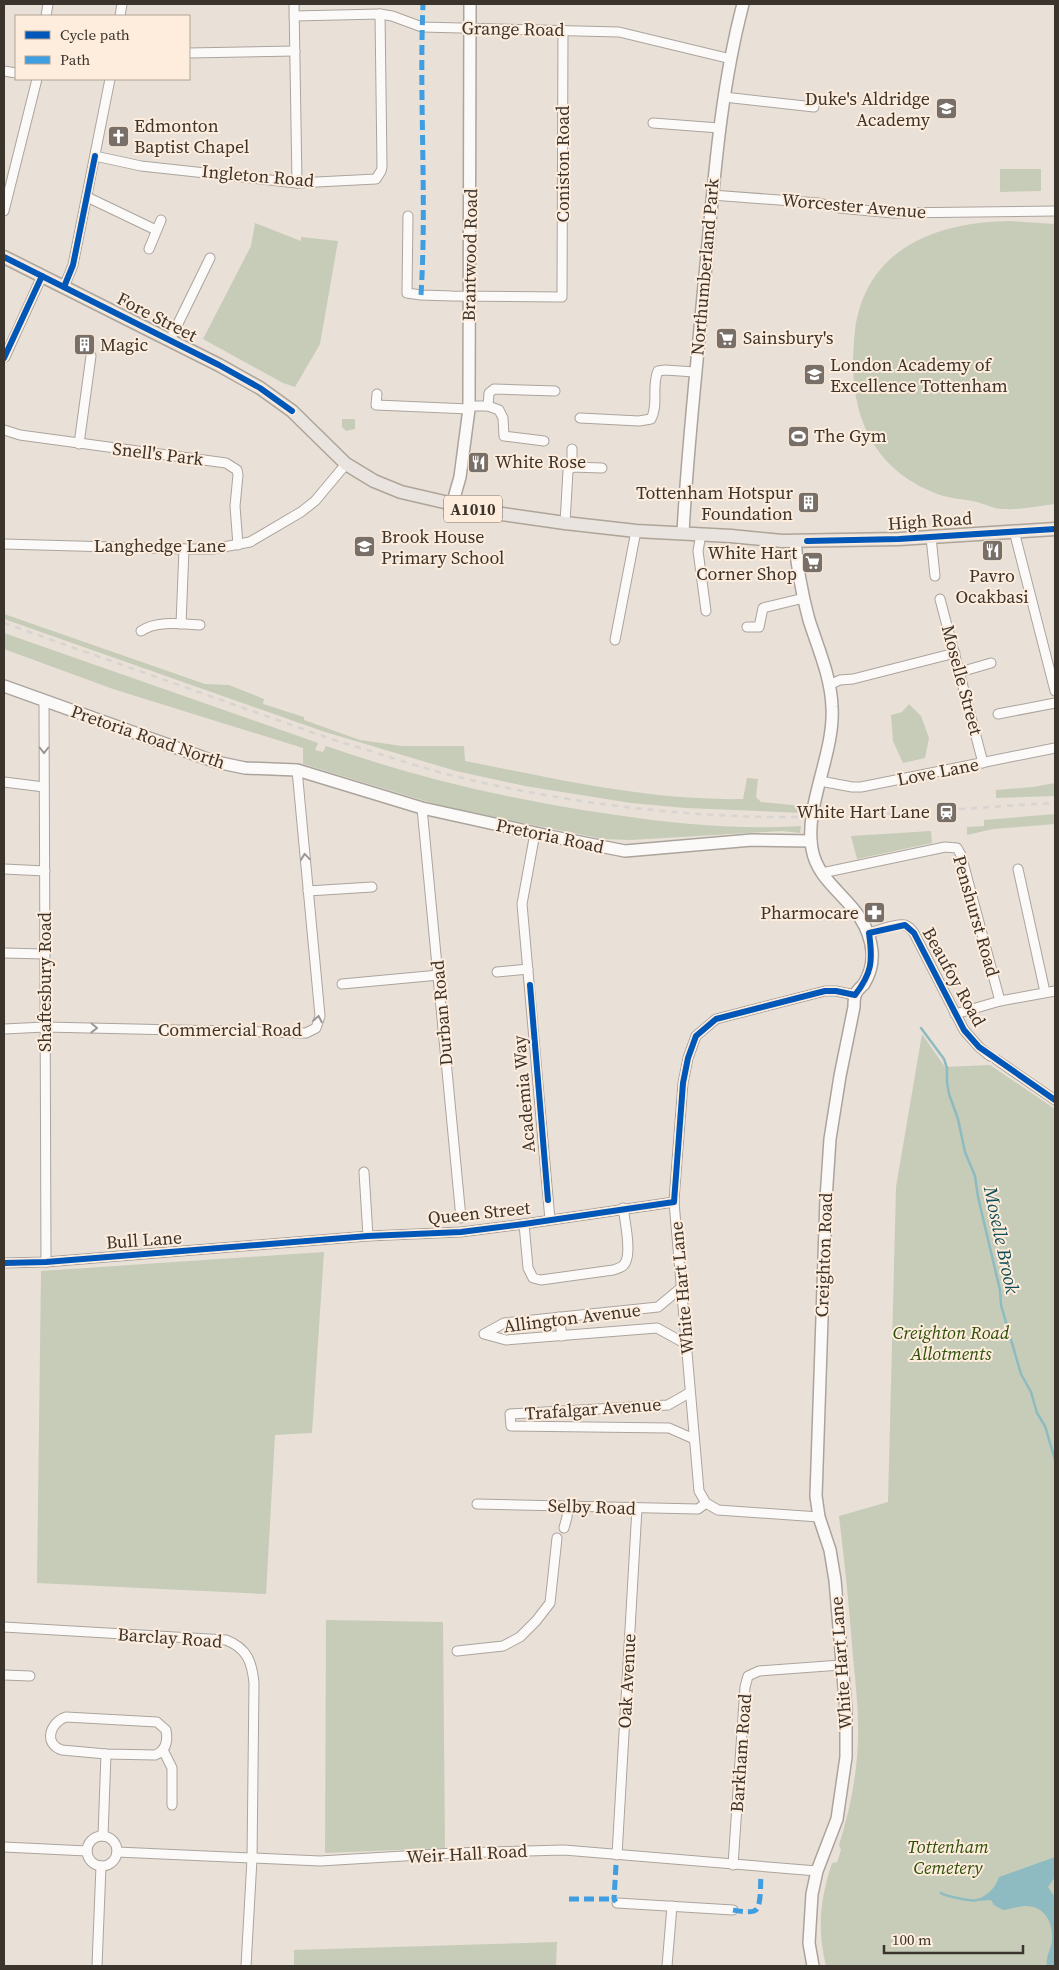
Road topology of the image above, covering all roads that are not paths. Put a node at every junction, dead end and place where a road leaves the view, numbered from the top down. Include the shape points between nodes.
1 (294, 4) edge
2 (470, 4) edge
3 (743, 4) edge
4 (380, 14) junction
5 (294, 16) junction
6 (470, 28) junction
7 (563, 30) junction
8 (295, 51) junction
9 (190, 53) edge
10 (731, 59) junction
11 (37, 80) edge
12 (110, 80) edge
13 (724, 97) junction
14 (814, 107) dead end
15 (653, 123) dead end
16 (719, 128) junction
17 (95, 156) junction
18 (297, 183) junction
19 (712, 195) junction
20 (86, 197) junction
21 (4, 211) edge
22 (1055, 211) edge
23 (408, 216) dead end
24 (160, 220) dead end
25 (156, 230) junction
26 (148, 248) dead end
27 (4, 257) edge
28 (210, 258) dead end
29 (42, 276) junction
30 (64, 287) junction
31 (469, 296) junction
32 (170, 340) junction
33 (91, 356) dead end
34 (5, 357) edge
35 (695, 372) junction
36 (555, 391) dead end
37 (377, 394) dead end
38 (488, 406) junction
39 (469, 408) junction
40 (292, 410) joint
41 (580, 418) dead end
42 (4, 430) edge
43 (544, 441) dead end
44 (79, 444) junction
45 (572, 449) dead end
46 (346, 464) junction
47 (572, 467) junction
48 (602, 468) dead end
49 (452, 505) junction
50 (565, 523) junction
51 (1055, 529) edge
52 (636, 530) junction
53 (1014, 531) junction
54 (683, 533) junction
55 (701, 534) junction
56 (931, 537) junction
57 (795, 541) junction
58 (4, 544) edge
59 (238, 545) junction
60 (184, 550) junction
61 (935, 576) dead end
62 (804, 598) junction
63 (940, 598) dead end
64 (706, 611) dead end
65 (181, 624) junction
66 (200, 625) dead end
67 (747, 627) dead end
68 (141, 630) dead end
69 (615, 640) dead end
70 (955, 653) junction
71 (991, 663) dead end
72 (960, 672) junction
73 (830, 685) junction
74 (4, 686) edge
75 (1055, 691) edge
76 (44, 702) junction
77 (1055, 703) edge
78 (998, 714) dead end
79 (1055, 748) edge
80 (983, 762) junction
81 (297, 770) junction
82 (820, 781) junction
83 (4, 782) edge
84 (44, 787) junction
85 (422, 808) junction
86 (535, 833) junction
87 (811, 841) junction
88 (4, 869) edge
89 (1018, 869) dead end
90 (45, 871) junction
91 (822, 873) junction
92 (372, 887) dead end
93 (308, 891) junction
94 (868, 933) junction
95 (4, 953) edge
96 (45, 954) junction
97 (528, 969) junction
98 (497, 972) dead end
99 (439, 975) junction
100 (342, 984) dead end
101 (1055, 990) edge
102 (1045, 992) junction
103 (855, 995) junction
104 (1000, 1001) junction
105 (956, 1014) junction
106 (45, 1027) junction
107 (4, 1028) edge
108 (1055, 1100) edge
109 (364, 1172) dead end
110 (674, 1202) junction
111 (623, 1208) junction
112 (461, 1218) dead end
113 (550, 1220) junction
114 (524, 1224) junction
115 (368, 1236) junction
116 (286, 1243) joint
117 (46, 1262) junction
118 (4, 1263) edge
119 (682, 1287) junction
120 (559, 1317) junction
121 (562, 1336) junction
122 (686, 1344) junction
123 (690, 1393) junction
124 (562, 1411) junction
125 (562, 1426) junction
126 (694, 1439) junction
127 (706, 1503) junction
128 (477, 1504) dead end
129 (568, 1506) junction
130 (637, 1508) junction
131 (819, 1517) junction
132 (564, 1528) dead end
133 (557, 1538) dead end
134 (4, 1627) edge
135 (457, 1651) dead end
136 (841, 1665) junction
137 (4, 1675) edge
138 (30, 1676) dead end
139 (163, 1750) junction
140 (106, 1754) junction
141 (172, 1805) dead end
142 (103, 1836) junction
143 (4, 1847) edge
144 (87, 1851) junction
145 (117, 1852) junction
146 (617, 1855) junction
147 (252, 1859) junction
148 (733, 1865) junction
149 (101, 1866) junction
150 (817, 1871) junction
151 (617, 1903) dead end
152 (672, 1906) junction
153 (733, 1910) dead end
154 (97, 1966) edge
155 (246, 1966) edge
156 (667, 1966) edge
157 (813, 1966) edge

1 - 5 street
2 - 6 street, Brantwood Road
3 - 10 street, Northumberland Park
4 - 5 street, Grange Road
4 - 6 street, Grange Road via 422,26
4 - 18 street, Ingleton Road via 382,167 379,176 371,180
5 - 8 street
6 - 7 street, Grange Road
6 - 31 street, Brantwood Road
7 - 10 street, Grange Road via 619,32
7 - 31 street, Coniston Road via 562,297
8 - 9 street
8 - 18 street
10 - 13 street, Northumberland Park
11 - 21 street
12 - 17 street
13 - 14 street
13 - 16 street, Northumberland Park
15 - 16 street
16 - 19 street, Northumberland Park
17 - 18 street, Ingleton Road via 141,166
17 - 20 street
19 - 22 street, Worcester Avenue via 893,213
19 - 35 street, Northumberland Park
20 - 25 street
20 - 30 street via 73,265
23 - 31 street via 408,293
24 - 25 street
25 - 26 street
27 - 29 main road, Fore Street / A1010
28 - 32 street
29 - 30 main road, Fore Street / A1010
29 - 34 street
30 - 32 main road, Fore Street / A1010
31 - 39 street, Brantwood Road
32 - 40 main road, Fore Street / A1010 via 260,388
33 - 44 street
35 - 41 street via 658,371 651,419
35 - 54 street, Northumberland Park
36 - 38 street via 494,389 489,392
37 - 39 street via 376,405
38 - 39 street
38 - 43 street via 502,413 504,436
39 - 49 street, Brantwood Road via 462,466
40 - 46 main road, High Road / A1010
42 - 44 street, Snell's Park
44 - 59 street, Snell's Park via 232,466 238,475
45 - 47 street
46 - 49 main road, High Road / A1010 via 401,492
46 - 59 street, Langhedge Lane via 321,495 301,512 250,542
47 - 48 street
47 - 50 street via 568,471
49 - 50 main road, High Road / A1010
50 - 52 main road, High Road / A1010
51 - 53 main road, High Road / A1010
52 - 54 main road, High Road / A1010
52 - 69 street
53 - 56 main road, High Road / A1010
53 - 75 street
54 - 55 main road, High Road / A1010
55 - 57 main road, High Road / A1010
55 - 64 street via 698,551
56 - 57 main road, High Road / A1010
56 - 61 street
57 - 62 street
58 - 60 street, Langhedge Lane
59 - 60 street, Langhedge Lane
60 - 65 street
62 - 67 street via 763,608 759,627
62 - 73 street
63 - 70 street, Moselle Street
65 - 66 street
65 - 68 street via 148,626
70 - 72 street, Moselle Street
70 - 73 street
71 - 72 street
72 - 80 street, Moselle Street
73 - 82 street via 832,724
74 - 76 street, Pretoria Road North
76 - 81 street, Pretoria Road North via 216,762 245,768
76 -> 84 street, Shaftesbury Road
77 - 78 street
79 - 80 street, Love Lane
80 - 82 street, Love Lane via 861,787
81 - 85 street, Pretoria Road
93 -> 81 street, Commercial Road
82 - 87 street
83 - 84 street
84 - 90 street, Shaftesbury Road
85 - 86 street, Pretoria Road
85 - 99 street, Durban Road
86 - 87 street, Pretoria Road via 625,851 752,840
86 - 97 street, Academia Way via 522,904
87 - 91 street via 813,855
88 - 90 street
89 - 102 street
90 - 96 street, Shaftesbury Road
91 - 94 street via 850,903
91 - 104 street, Penshurst Road via 945,847 957,848
92 - 93 street
106 -> 93 street, Commercial Road via 306,1033 316,1028 320,1016
94 - 103 street via 872,952 870,967
94 - 105 street, Beaufoy Road via 905,925 910,928
95 - 96 street
96 - 106 street, Shaftesbury Road
97 - 98 street
97 - 113 street, Academia Way
99 - 100 street
99 - 112 street, Durban Road
101 - 102 street
102 - 104 street
103 - 110 street, White Hart Lane via 825,991 731,1014 709,1023 696,1036 683,1083
103 - 131 street, Creighton Road via 830,1144 817,1426 816,1496
104 - 105 street
105 - 108 street, Beaufoy Road via 970,1039
106 - 107 street, Commercial Road
106 - 117 street, Shaftesbury Road
109 - 115 street
110 - 111 street, Queen Street
110 - 119 street, White Hart Lane
111 - 113 street, Queen Street
111 - 114 street via 628,1251 626,1262 613,1270 540,1280 534,1278 528,1268
113 - 114 street, Queen Street
114 - 115 street, Queen Street via 442,1233
115 - 116 street, Queen Street
116 - 117 street, Bull Lane
117 - 118 street, Bull Lane
119 - 120 street, Allington Avenue via 658,1307
119 - 122 street, White Hart Lane
120 - 121 street
120 - 121 street, Allington Avenue via 504,1322 484,1334 506,1340
121 - 122 street, Allington Avenue via 657,1328
122 - 123 street, White Hart Lane
123 - 124 street, Trafalgar Avenue via 668,1405
123 - 126 street, White Hart Lane
124 - 125 street
124 - 125 street, Trafalgar Avenue via 510,1414 511,1426
125 - 126 street, Trafalgar Avenue via 669,1428
126 - 127 street, White Hart Lane via 699,1491
127 - 130 street, Selby Road via 698,1509
127 - 131 street via 718,1510
128 - 129 street, Selby Road
129 - 130 street, Selby Road
129 - 132 street
130 - 146 street, Oak Avenue
131 - 136 street, White Hart Lane via 830,1550 835,1580
133 - 135 street via 550,1603 536,1621 520,1637 503,1646
134 - 147 street, Barclay Road via 226,1640 237,1644 250,1662 254,1683
136 - 148 street, Barkham Road via 759,1670 748,1676
136 - 150 street, White Hart Lane via 846,1757 836,1819
137 - 138 street
139 - 140 street via 155,1755
139 - 140 street via 166,1730 157,1722 70,1716 56,1721 53,1726 51,1741 58,1749
139 - 141 street via 172,1768
140 - 142 street
142 - 144 street via 91,1841
142 - 145 street via 113,1841
143 - 144 street
144 - 149 street via 92,1862
145 - 147 street, Weir Hall Road
145 - 149 street via 113,1862
146 - 147 street, Weir Hall Road via 556,1850 320,1861
146 - 148 street, Weir Hall Road
147 - 155 street, Barclay Road
148 - 150 street, Weir Hall Road
149 - 154 street
150 - 157 street, White Hart Lane via 809,1921
151 - 152 street
152 - 153 street
152 - 156 street

